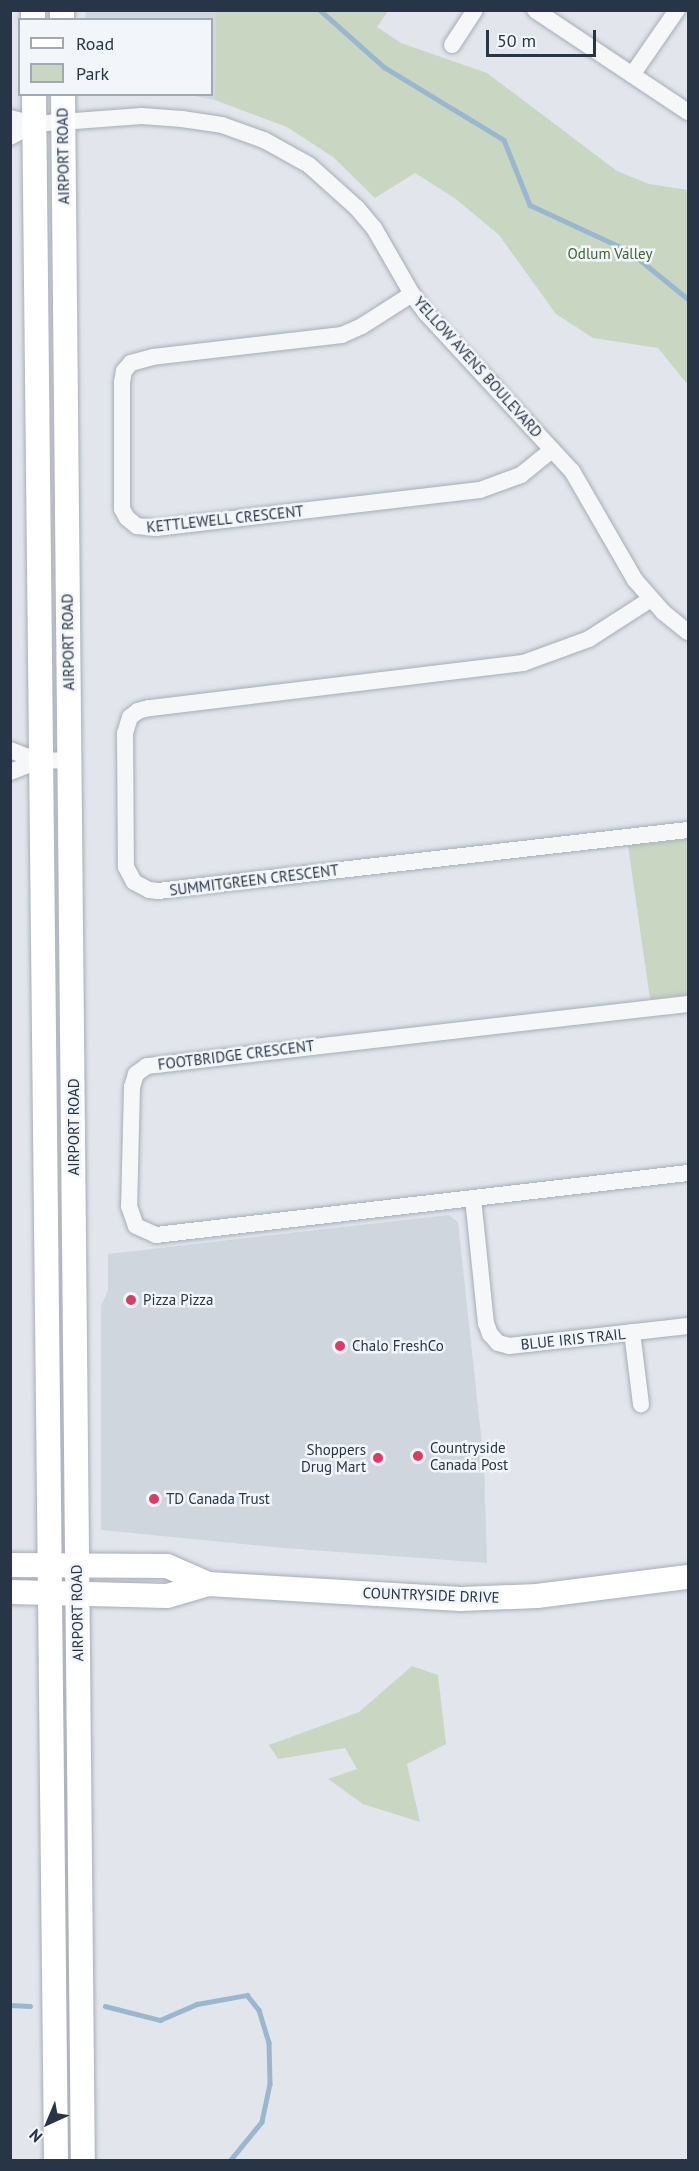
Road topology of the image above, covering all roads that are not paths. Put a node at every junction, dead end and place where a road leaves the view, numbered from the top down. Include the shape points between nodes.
1 (475, 10) edge
2 (535, 10) edge
3 (677, 10) edge
4 (452, 45) dead end
5 (632, 75) junction
6 (34, 96) edge
7 (63, 96) edge
8 (688, 112) edge
9 (10, 118) edge
10 (63, 122) junction
11 (34, 124) junction
12 (10, 137) edge
13 (412, 294) junction
14 (552, 450) junction
15 (651, 599) junction
16 (688, 632) edge
17 (10, 750) edge
18 (69, 760) junction
19 (39, 761) junction
20 (10, 772) edge
21 (688, 830) edge
22 (688, 1004) edge
23 (688, 1173) edge
24 (472, 1198) junction
25 (688, 1326) edge
26 (632, 1332) junction
27 (641, 1404) dead end
28 (10, 1565) edge
29 (48, 1565) junction
30 (76, 1565) junction
31 (688, 1577) edge
32 (208, 1584) junction
33 (10, 1592) edge
34 (48, 1592) junction
35 (77, 1593) junction
36 (56, 2160) edge
37 (83, 2160) edge

1 - 4 street
2 - 5 street
3 - 5 street
5 - 8 street
6 - 11 main road, AIRPORT ROAD
7 - 10 main road, AIRPORT ROAD
9 - 11 street
10 - 11 street, YELLOW AVENS BOULEVARD
10 - 13 street, YELLOW AVENS BOULEVARD via 142,116 182,119 222,125 285,150 331,182 357,208
10 - 18 main road, AIRPORT ROAD
11 - 12 street
11 - 19 main road, AIRPORT ROAD
13 - 14 street, YELLOW AVENS BOULEVARD via 442,332
13 - 14 street, KETTLEWELL CRESCENT via 342,335 153,357 131,363 122,382 122,508 127,518 137,526 156,528 480,490 521,475
14 - 15 street, YELLOW AVENS BOULEVARD via 581,484 619,555
15 - 16 street, YELLOW AVENS BOULEVARD
15 - 21 street, SUMMITGREEN CRESCENT via 589,639 523,663 138,711 130,717 125,732 126,867 134,882 158,891
17 - 19 street
18 - 19 street
18 - 30 main road, AIRPORT ROAD
19 - 20 street
19 - 29 main road, AIRPORT ROAD
22 - 24 street, FOOTBRIDGE CRESCENT via 196,1059 147,1066 133,1080 129,1206 136,1226 156,1235
23 - 24 street, FOOTBRIDGE CRESCENT
24 - 26 street, BLUE IRIS TRAIL via 486,1323 498,1343 509,1346
25 - 26 street, BLUE IRIS TRAIL
26 - 27 street
28 - 29 main road, COUNTRYSIDE DRIVE
29 - 30 main road, COUNTRYSIDE DRIVE
29 - 34 main road, AIRPORT ROAD
30 - 32 main road, COUNTRYSIDE DRIVE via 167,1566
30 - 35 main road, AIRPORT ROAD
31 - 32 main road, COUNTRYSIDE DRIVE via 537,1596 461,1599
32 - 35 main road, COUNTRYSIDE DRIVE via 167,1596
33 - 34 main road, COUNTRYSIDE DRIVE
34 - 35 main road, COUNTRYSIDE DRIVE
34 - 36 main road, AIRPORT ROAD
35 - 37 main road, AIRPORT ROAD

